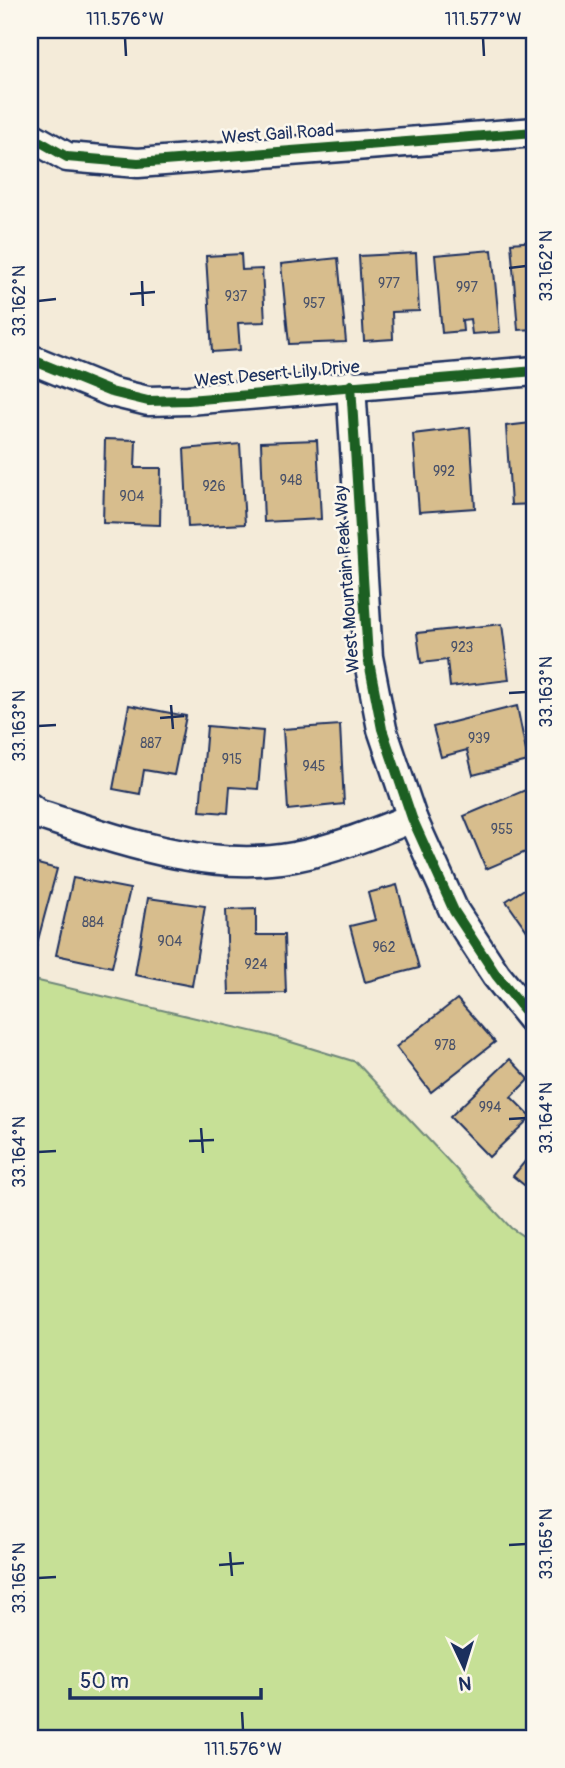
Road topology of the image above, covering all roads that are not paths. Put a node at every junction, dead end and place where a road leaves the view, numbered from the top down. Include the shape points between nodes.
1 (535, 132) edge
2 (30, 136) edge
3 (30, 359) edge
4 (535, 371) edge
5 (351, 385) junction
6 (30, 807) edge
7 (412, 818) junction
8 (535, 1023) edge

1 - 2 street, West Gail Road via 138,163 67,157
3 - 5 street, West Desert Lily Drive via 111,392 148,401
4 - 5 street, West Desert Lily Drive
5 - 7 street, West Mountain Peak Way via 368,657 382,729
6 - 7 street via 37,814 111,838 230,862 294,857
7 - 8 street, West Mountain Peak Way via 454,911

